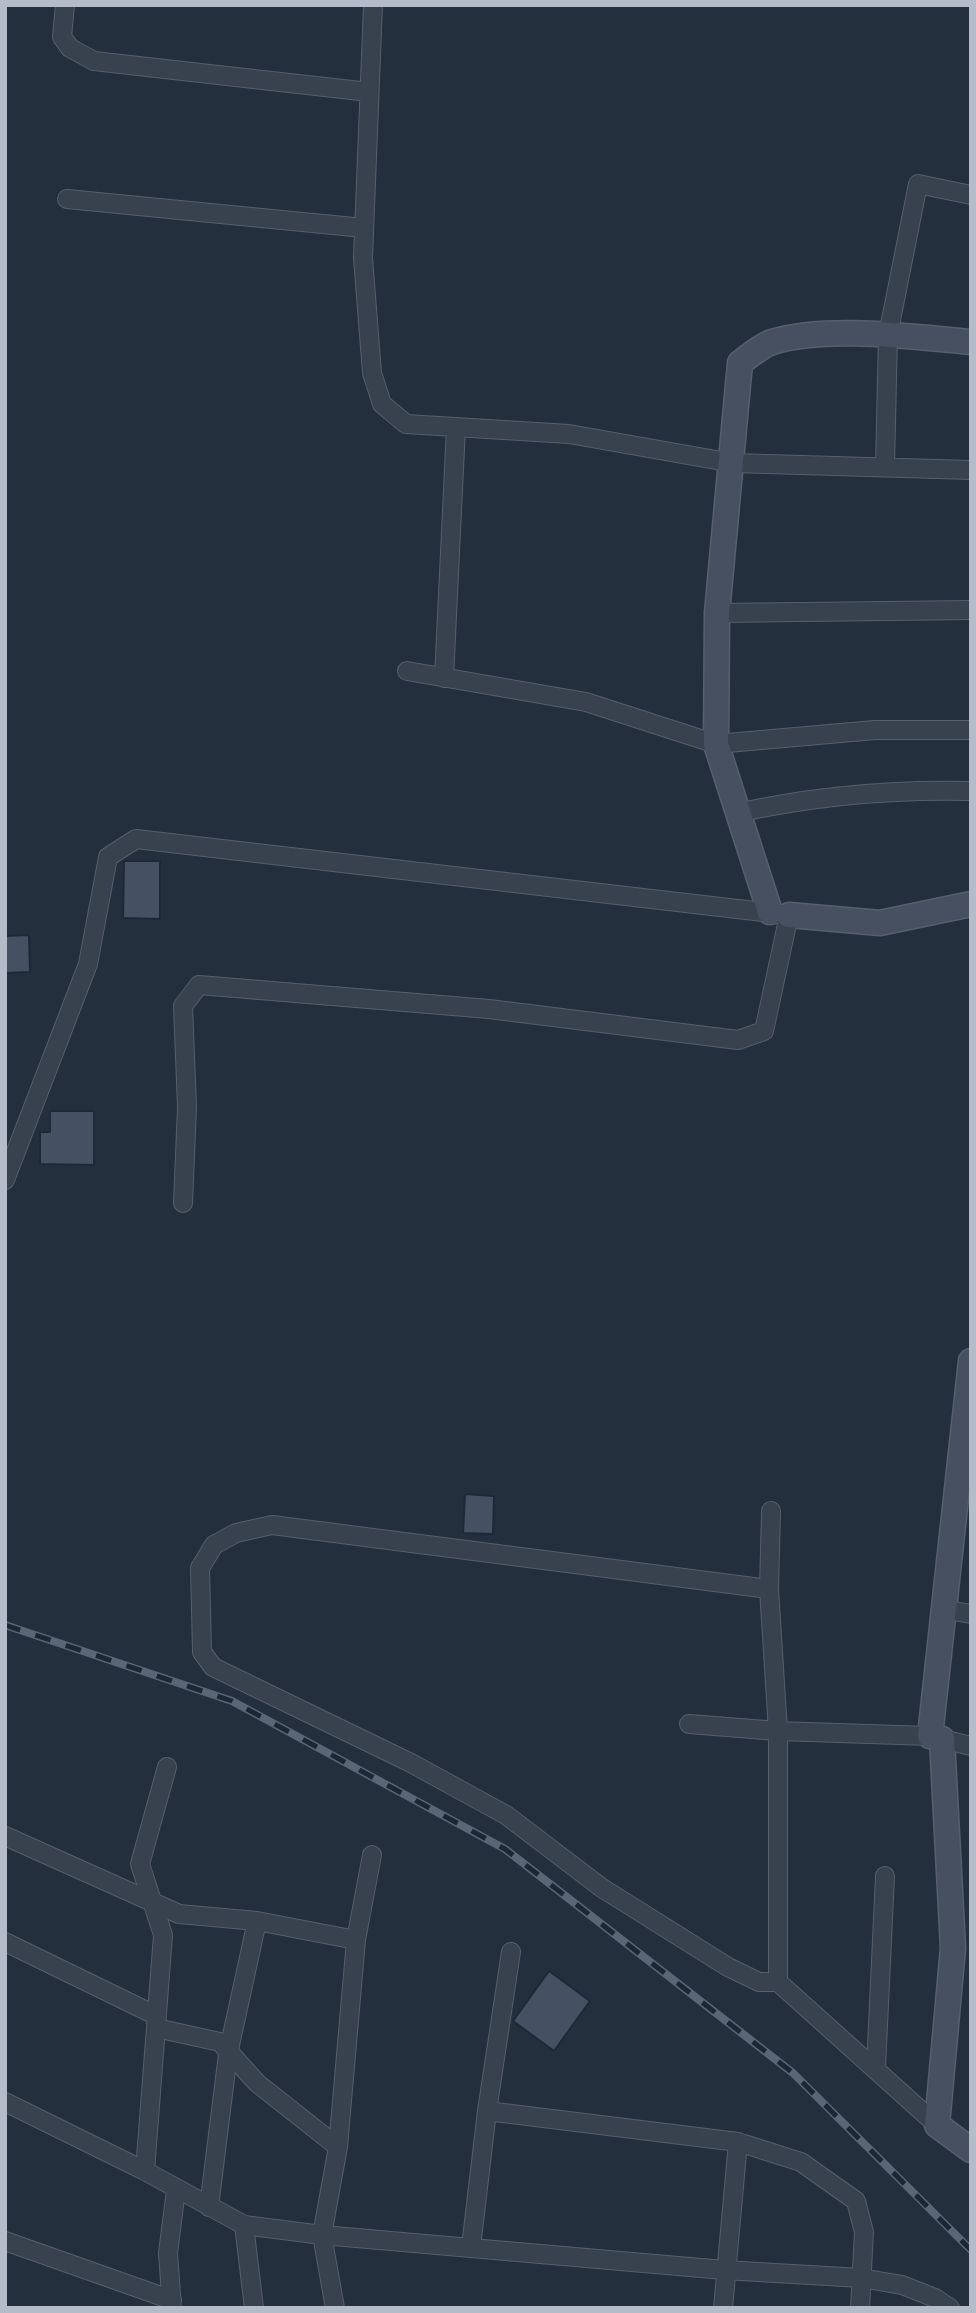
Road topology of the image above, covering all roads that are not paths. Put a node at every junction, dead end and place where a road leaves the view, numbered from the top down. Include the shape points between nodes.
1 (65, 5) edge
2 (373, 5) edge
3 (369, 92) junction
4 (971, 195) edge
5 (67, 199) dead end
6 (364, 228) junction
7 (888, 335) junction
8 (971, 342) edge
9 (456, 428) junction
10 (733, 463) junction
11 (886, 466) junction
12 (971, 470) edge
13 (971, 610) edge
14 (718, 613) junction
15 (407, 671) dead end
16 (444, 678) junction
17 (971, 730) edge
18 (716, 744) junction
19 (971, 791) edge
20 (737, 813) junction
21 (971, 904) edge
22 (779, 914) junction
23 (5, 1180) edge
24 (183, 1203) dead end
25 (971, 1362) edge
26 (771, 1511) dead end
27 (768, 1589) junction
28 (942, 1609) junction
29 (971, 1614) edge
30 (689, 1724) dead end
31 (778, 1731) junction
32 (936, 1738) junction
33 (971, 1746) edge
34 (167, 1767) dead end
35 (5, 1836) edge
36 (372, 1854) dead end
37 (885, 1876) dead end
38 (151, 1899) junction
39 (257, 1921) junction
40 (356, 1940) junction
41 (5, 1942) edge
42 (511, 1952) dead end
43 (778, 1982) junction
44 (156, 2022) junction
45 (228, 2054) junction
46 (876, 2068) junction
47 (5, 2102) edge
48 (486, 2111) junction
49 (937, 2125) junction
50 (738, 2142) junction
51 (338, 2147) junction
52 (971, 2150) edge
53 (145, 2171) junction
54 (176, 2190) junction
55 (209, 2207) junction
56 (244, 2225) junction
57 (322, 2235) junction
58 (5, 2241) edge
59 (471, 2247) junction
60 (724, 2270) junction
61 (861, 2278) junction
62 (172, 2304) edge
63 (254, 2308) edge
64 (335, 2308) edge
65 (723, 2308) edge
66 (860, 2308) edge
67 (950, 2308) edge

1 - 3 street via 62,37 70,48 94,61
2 - 3 street
3 - 6 street
4 - 7 street via 918,184
5 - 6 street
6 - 9 street via 372,373 382,404 406,424
7 - 8 street
7 - 10 street via 823,335 770,342 740,363
7 - 11 street
9 - 10 street via 569,434
9 - 16 street
10 - 11 street
10 - 14 street
11 - 12 street
13 - 14 street
14 - 18 street
15 - 16 street
16 - 18 street via 586,702
17 - 18 street via 876,730
18 - 20 street
19 - 20 street via 917,790 801,799
20 - 22 street
21 - 22 street via 880,923
22 - 23 street via 136,839 108,857 88,964
22 - 24 street via 764,1031 738,1040 489,1010 199,985 183,1006 187,1107
25 - 28 street
26 - 27 street
27 - 31 street
27 - 43 street via 272,1525 236,1533 214,1545 200,1567 202,1652 213,1667 411,1763 494,1809 602,1888 728,1967 759,1982
28 - 29 street
28 - 32 street
30 - 31 street
31 - 32 street
31 - 43 street
32 - 33 street
32 - 49 street via 953,1948
34 - 38 street via 140,1864
35 - 38 street
36 - 40 street
37 - 46 street
38 - 39 street via 179,1914
38 - 44 street via 163,1935
39 - 40 street
39 - 45 street
40 - 51 street
41 - 44 street
42 - 48 street
43 - 46 street
44 - 45 street via 220,2042
44 - 53 street
45 - 51 street
45 - 55 street
46 - 49 street
47 - 53 street
48 - 50 street
48 - 59 street
49 - 52 street
50 - 60 street
50 - 61 street via 802,2162 856,2201 864,2232
51 - 57 street
53 - 54 street
54 - 55 street
54 - 62 street via 168,2253
55 - 56 street
56 - 57 street
56 - 63 street
57 - 59 street
57 - 64 street
58 - 62 street
59 - 60 street
60 - 61 street
60 - 65 street
61 - 66 street
61 - 67 street via 902,2286

